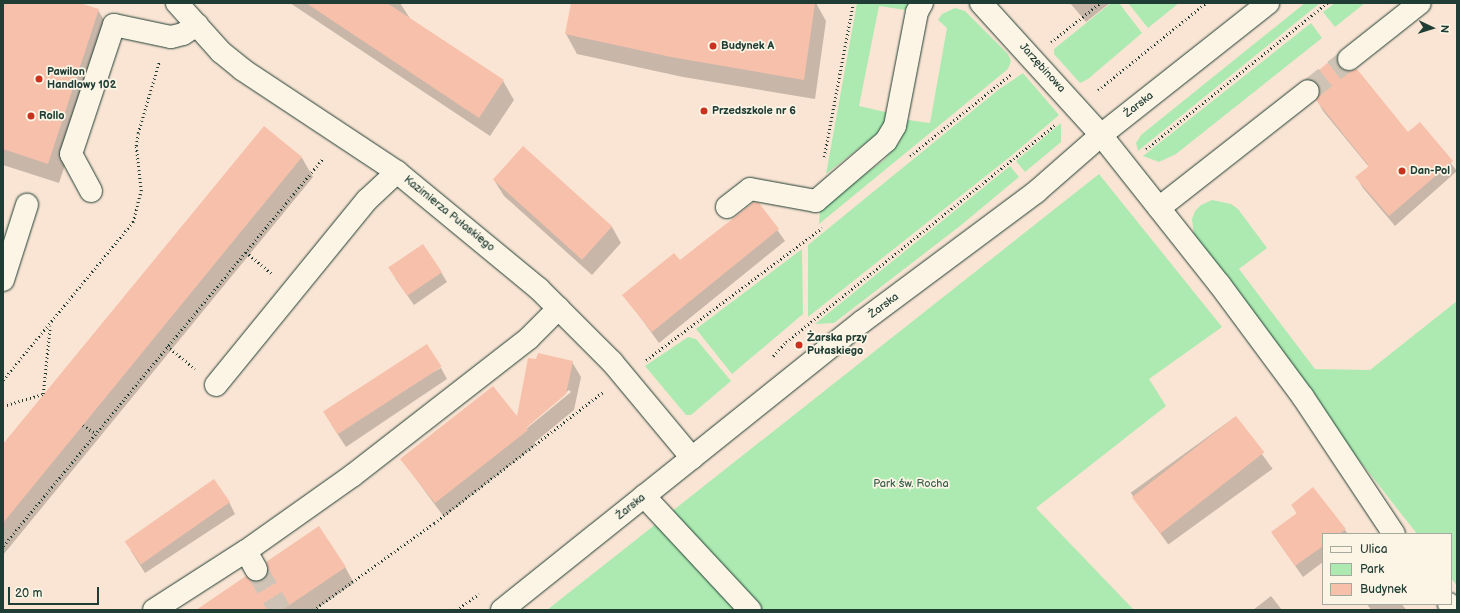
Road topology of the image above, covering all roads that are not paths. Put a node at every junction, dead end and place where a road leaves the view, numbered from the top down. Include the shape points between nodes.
1 (177, 3) edge
2 (922, 3) edge
3 (981, 3) edge
4 (1268, 3) edge
5 (1420, 3) edge
6 (197, 25) junction
7 (1348, 59) tunnel mouth
8 (1308, 91) tunnel mouth
9 (1101, 135) junction
10 (396, 172) junction
11 (92, 191) dead end
12 (27, 205) dead end
13 (727, 207) dead end
14 (1159, 208) junction
15 (3, 280) edge
16 (559, 308) junction
17 (216, 385) road end
18 (692, 458) junction
19 (644, 496) junction
20 (1393, 533) edge
21 (154, 610) edge
22 (502, 610) edge
23 (750, 610) edge

1 - 6 street, Kazimierza Pułaskiego
2 - 13 street via 917,12 895,126 886,141 816,201 750,189
3 - 9 street, Jarzębinowa via 1033,57
4 - 9 street, Żarska
5 - 7 street
6 - 10 street, Kazimierza Pułaskiego via 243,70
6 - 11 street via 183,34 167,36 114,25 71,154
8 - 14 street
9 - 14 street, Jarzębinowa
9 - 18 street, Żarska via 1036,192 863,321
10 - 16 street, Kazimierza Pułaskiego via 427,195
10 - 17 street via 367,200
12 - 15 street
14 - 20 street, Jarzębinowa via 1303,397
16 - 18 street, Kazimierza Pułaskiego via 623,376
16 - 21 street via 529,338 359,471 251,560
18 - 19 street, Żarska
19 - 22 street, Żarska
19 - 23 street

